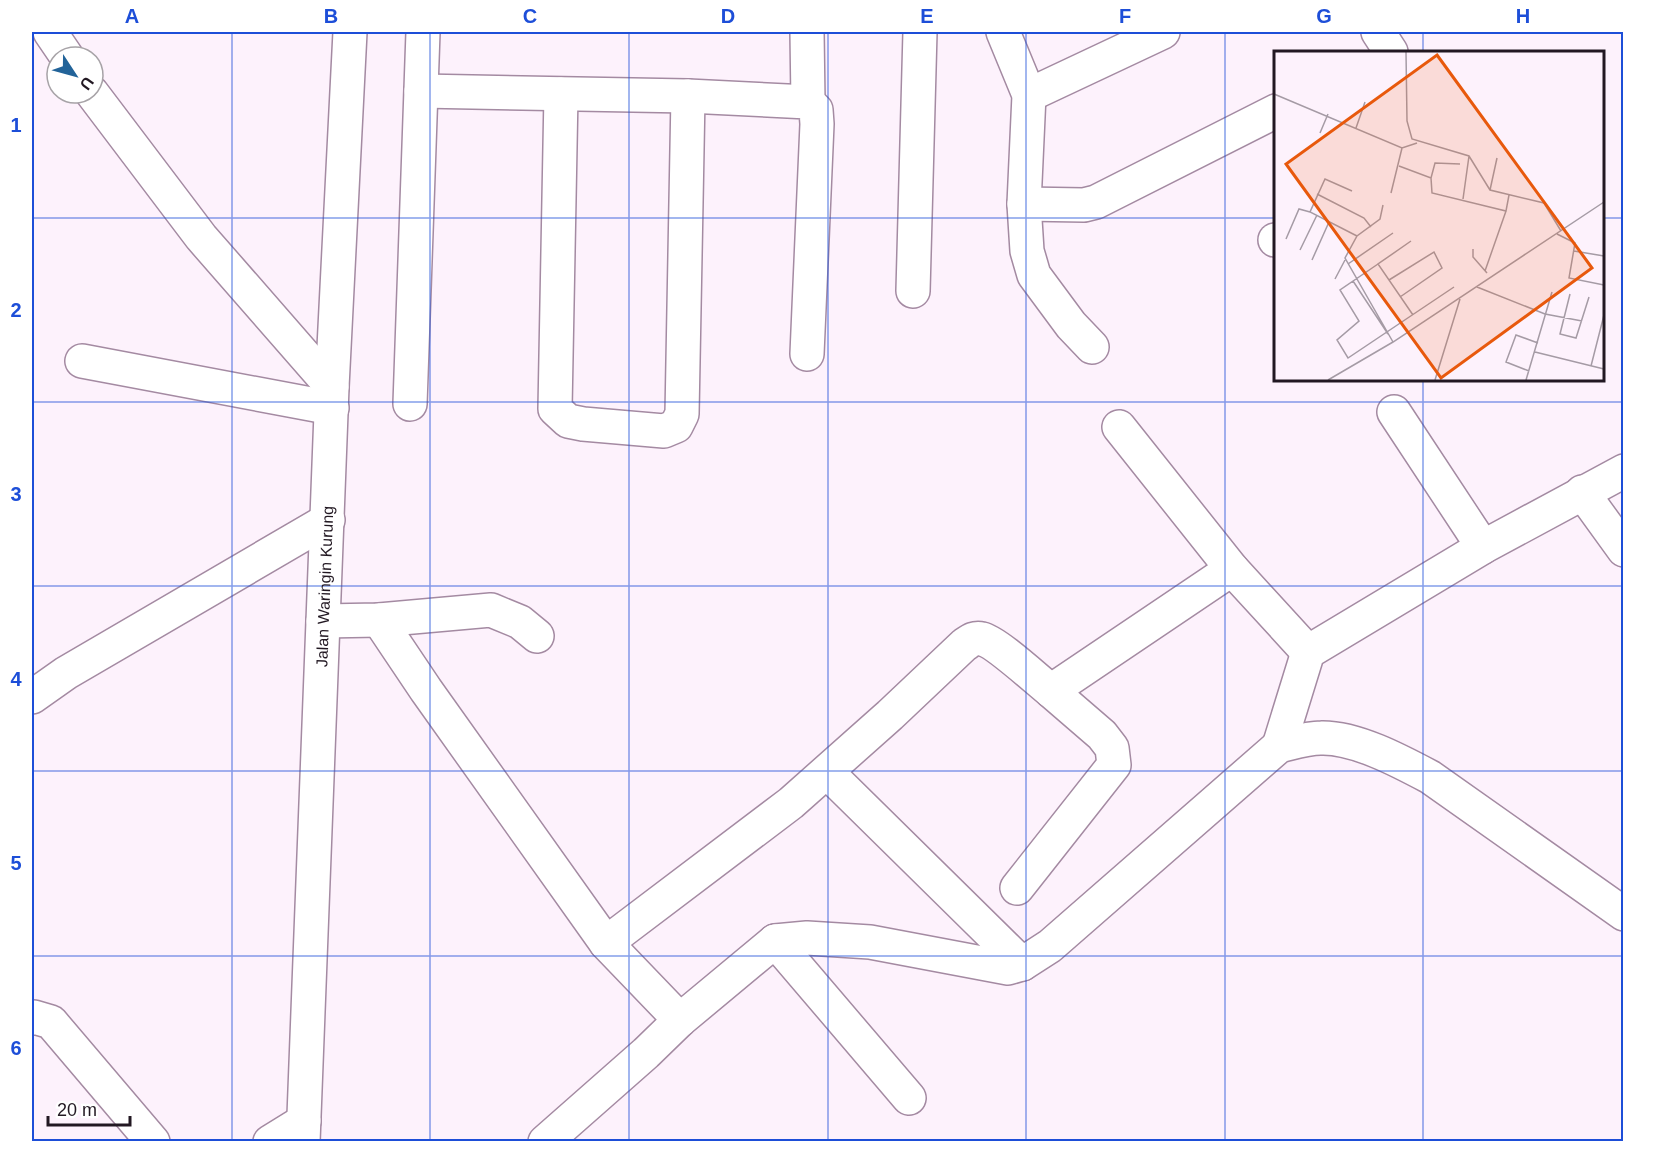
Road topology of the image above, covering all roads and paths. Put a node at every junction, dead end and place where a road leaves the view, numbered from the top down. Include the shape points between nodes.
1 (50, 32) edge
2 (350, 32) edge
3 (423, 32) edge
4 (807, 32) edge
5 (920, 32) edge
6 (1003, 32) edge
7 (1163, 32) edge
8 (1378, 32) edge
9 (59, 45) edge
10 (1390, 51) edge
11 (421, 91) junction
12 (561, 94) junction
13 (1029, 95) junction
14 (688, 96) junction
15 (808, 102) junction
16 (101, 105) edge
17 (1274, 112) edge
18 (1024, 204) junction
19 (913, 291) dead end
20 (1092, 347) dead end
21 (807, 354) dead end
22 (82, 361) dead end
23 (332, 398) junction
24 (410, 404) dead end
25 (1394, 412) dead end
26 (1119, 427) dead end
27 (1623, 471) edge
28 (1582, 492) junction
29 (328, 520) junction
30 (1484, 547) junction
31 (1623, 550) edge
32 (1232, 569) junction
33 (379, 620) junction
34 (323, 621) junction
35 (537, 636) dead end
36 (1308, 652) junction
37 (1051, 690) junction
38 (32, 697) edge
39 (1279, 746) junction
40 (827, 772) junction
41 (1017, 888) dead end
42 (1623, 914) edge
43 (775, 941) junction
44 (606, 943) junction
45 (1022, 964) junction
46 (32, 1018) edge
47 (680, 1020) junction
48 (909, 1098) dead end
49 (304, 1131) edge
50 (153, 1141) edge
51 (270, 1142) edge
52 (545, 1142) edge

1 - 9 street
2 - 23 street, Jalan Waringin Kurung
3 - 11 street
4 - 15 street
5 - 19 street
6 - 13 street
7 - 13 street
8 - 10 street
11 - 12 street
11 - 24 street
12 - 14 street
12 - 14 street via 555,409 567,421 664,431 676,426 682,414
13 - 18 street
14 - 15 street
15 - 21 street via 816,110 817,124
16 - 23 street via 201,237
17 - 18 street via 1096,202
18 - 20 street via 1027,251 1034,276
22 - 23 street
23 - 29 street, Jalan Waringin Kurung
25 - 30 street
26 - 32 street
27 - 28 street
28 - 30 street
28 - 31 street
29 - 34 street, Jalan Waringin Kurung
29 - 38 street via 66,673
30 - 36 street
32 - 36 street
32 - 37 street
33 - 34 street
33 - 35 street via 491,610 520,622
33 - 44 street
34 - 49 street, Jalan Waringin Kurung
36 - 39 street
37 - 40 street via 994,645 973,639
37 - 41 street via 1102,735 1112,748 1114,765
39 - 42 street via 1321,738 1359,744 1396,759 1430,777
39 - 45 street via 1050,946
40 - 44 street
40 - 45 street
43 - 45 street via 807,938 870,942 1008,968
43 - 47 street
43 - 48 street
44 - 47 street
46 - 50 street via 51,1022
47 - 52 street
49 - 51 street

